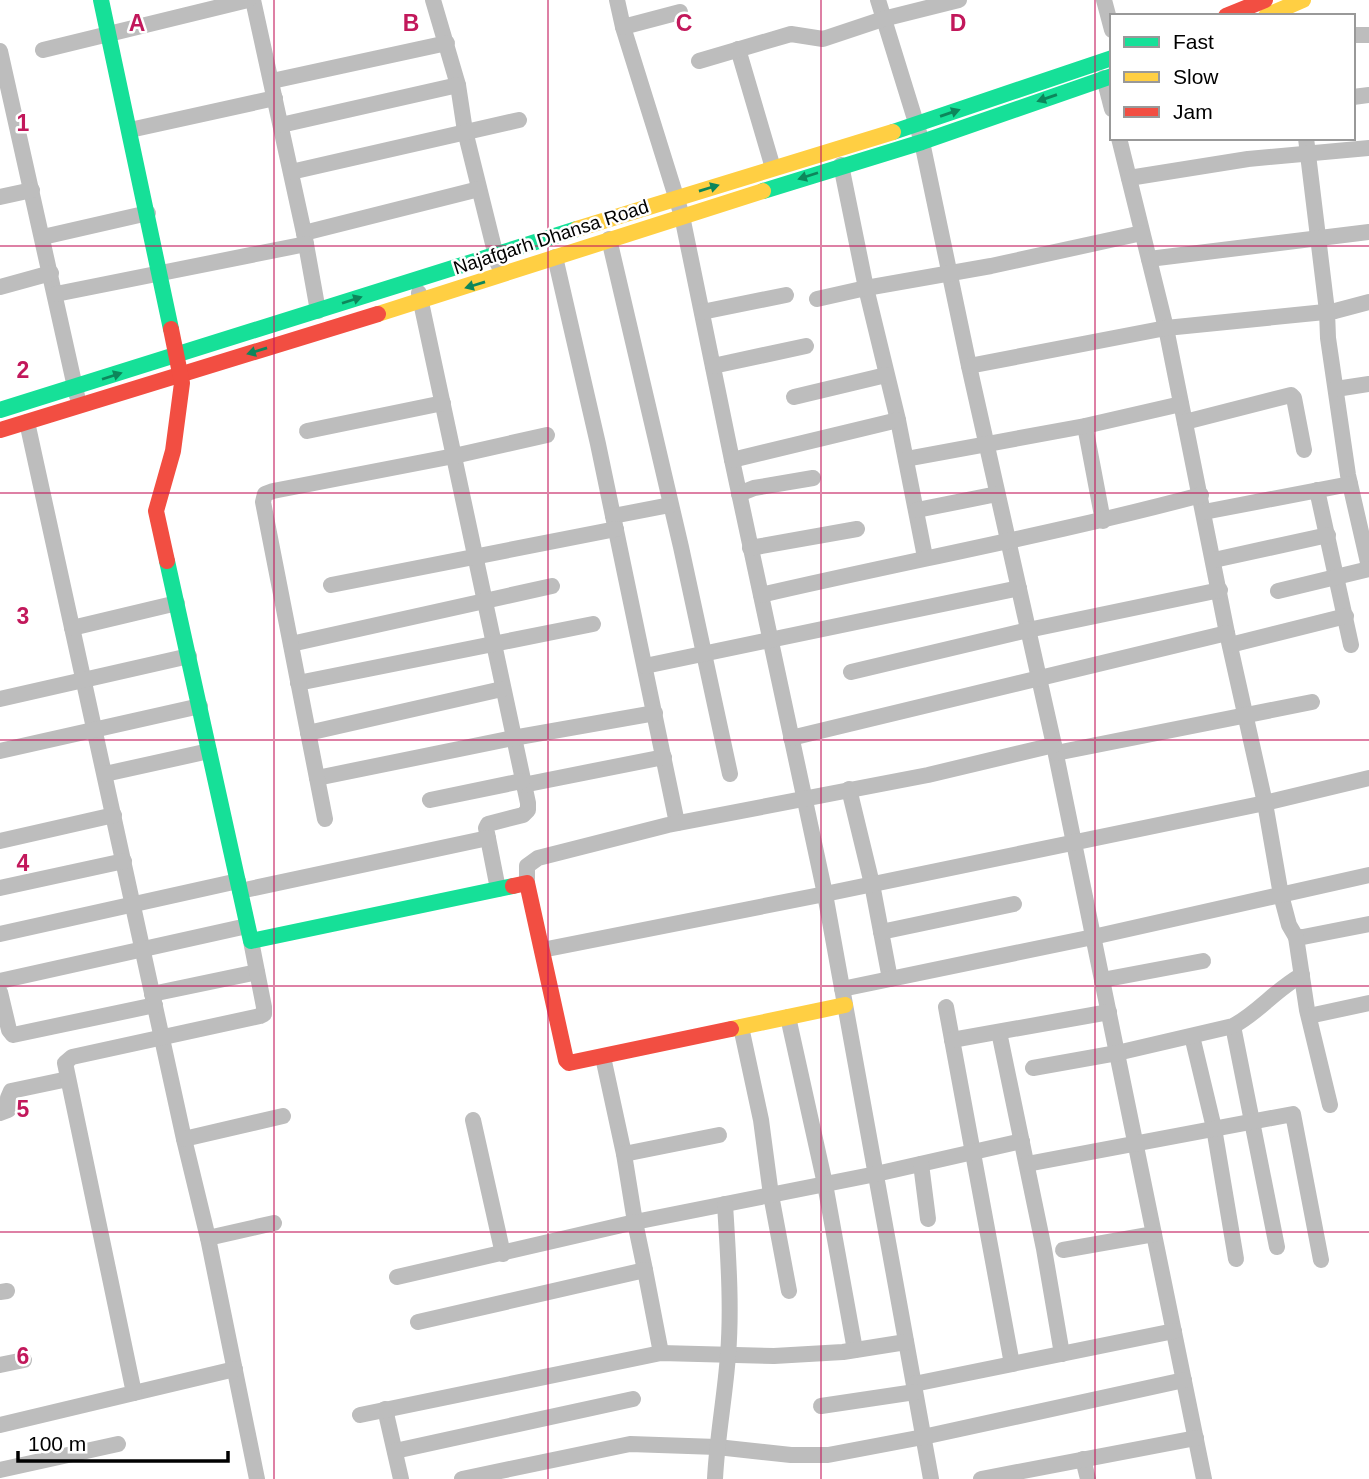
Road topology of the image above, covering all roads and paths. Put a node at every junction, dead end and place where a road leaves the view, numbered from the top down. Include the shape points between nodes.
1 (102, 0) edge
2 (251, 0) edge
3 (434, 0) edge
4 (617, 0) edge
5 (878, 0) edge
6 (959, 0) edge
7 (1104, 0) edge
8 (1265, 0) edge
9 (1296, 7) edge
10 (680, 12) dead end
11 (1231, 14) edge
12 (1273, 14) edge
13 (883, 19) junction
14 (1110, 22) edge
15 (623, 27) junction
16 (109, 35) junction
17 (447, 43) junction
18 (738, 49) junction
19 (43, 50) dead end
20 (0, 53) edge
21 (1110, 59) edge
22 (699, 61) dead end
23 (1108, 77) edge
24 (272, 81) junction
25 (458, 85) junction
26 (275, 99) junction
27 (6, 103) edge
28 (519, 120) dead end
29 (281, 125) junction
30 (917, 125) junction
31 (130, 131) junction
32 (465, 131) junction
33 (1120, 140) edge
34 (922, 142) junction
35 (1307, 145) edge
36 (1369, 148) edge
37 (841, 165) junction
38 (773, 168) junction
39 (291, 172) junction
40 (1129, 178) junction
41 (479, 189) junction
42 (32, 190) junction
43 (0, 197) edge
44 (677, 198) junction
45 (148, 212) junction
46 (682, 216) junction
47 (1369, 232) edge
48 (1142, 233) junction
49 (43, 237) junction
50 (1317, 238) junction
51 (305, 239) junction
52 (609, 239) junction
53 (495, 254) junction
54 (555, 257) junction
55 (1149, 259) junction
56 (51, 273) junction
57 (950, 273) junction
58 (160, 274) junction
59 (500, 277) junction
60 (416, 279) junction
61 (0, 287) edge
62 (866, 288) junction
63 (56, 294) junction
64 (786, 295) dead end
65 (817, 299) dead end
66 (421, 301) junction
67 (1369, 302) edge
68 (318, 311) junction
69 (1326, 311) junction
70 (702, 312) junction
71 (1167, 328) junction
72 (806, 346) dead end
73 (176, 355) junction
74 (713, 366) junction
75 (969, 366) junction
76 (180, 374) junction
77 (886, 375) junction
78 (1369, 384) edge
79 (75, 387) junction
80 (1336, 389) junction
81 (794, 397) dead end
82 (443, 403) junction
83 (1181, 404) junction
84 (79, 405) junction
85 (0, 410) edge
86 (898, 420) junction
87 (27, 422) junction
88 (1185, 422) junction
89 (1084, 426) junction
90 (0, 430) edge
91 (307, 431) dead end
92 (547, 436) dead end
93 (987, 445) junction
94 (1304, 450) dead end
95 (454, 456) junction
96 (906, 459) junction
97 (732, 460) junction
98 (813, 478) dead end
99 (1350, 484) junction
100 (1317, 490) junction
101 (739, 494) junction
102 (998, 494) junction
103 (1202, 504) junction
104 (670, 505) junction
105 (916, 510) junction
106 (1103, 521) junction
107 (614, 522) junction
108 (857, 529) dead end
109 (1328, 535) junction
110 (1008, 540) junction
111 (750, 548) junction
112 (475, 555) junction
113 (925, 557) junction
114 (1214, 560) junction
115 (1369, 568) edge
116 (1338, 577) junction
117 (331, 585) dead end
118 (552, 586) dead end
119 (1019, 588) junction
120 (1220, 590) junction
121 (1278, 591) dead end
122 (761, 595) junction
123 (484, 600) junction
124 (177, 603) junction
125 (1346, 616) junction
126 (593, 624) dead end
127 (72, 628) junction
128 (1028, 630) junction
129 (1228, 639) junction
130 (770, 641) junction
131 (291, 644) junction
132 (494, 645) junction
133 (1351, 645) dead end
134 (703, 654) junction
135 (189, 656) junction
136 (645, 666) junction
137 (851, 672) dead end
138 (1039, 678) junction
139 (84, 680) junction
140 (299, 683) junction
141 (502, 689) junction
142 (0, 699) edge
143 (1312, 702) dead end
144 (200, 706) junction
145 (655, 713) junction
146 (1246, 715) junction
147 (95, 729) junction
148 (308, 733) junction
149 (513, 738) junction
150 (791, 738) junction
151 (1055, 749) junction
152 (0, 751) edge
153 (209, 751) junction
154 (664, 757) junction
155 (105, 774) junction
156 (730, 774) dead end
157 (317, 778) junction
158 (1369, 778) edge
159 (522, 783) junction
160 (849, 789) junction
161 (804, 799) junction
162 (430, 800) dead end
163 (1265, 803) junction
164 (114, 815) junction
165 (325, 819) dead end
166 (677, 823) junction
167 (488, 838) junction
168 (0, 841) edge
169 (1074, 841) junction
170 (124, 861) junction
171 (1369, 875) edge
172 (527, 883) junction
173 (872, 884) junction
174 (239, 886) junction
175 (0, 888) edge
176 (498, 889) junction
177 (825, 894) junction
178 (1281, 895) junction
179 (1014, 904) dead end
180 (134, 905) junction
181 (1369, 924) edge
182 (881, 932) junction
183 (249, 933) junction
184 (0, 934) edge
185 (1093, 937) junction
186 (1296, 937) junction
187 (143, 947) junction
188 (542, 950) junction
189 (1203, 961) dead end
190 (257, 972) junction
191 (1302, 975) junction
192 (890, 979) junction
193 (1102, 980) junction
194 (0, 981) edge
195 (0, 992) edge
196 (843, 997) junction
197 (153, 1000) junction
198 (1369, 1003) edge
199 (946, 1007) dead end
200 (1109, 1012) junction
201 (1309, 1016) junction
202 (788, 1017) junction
203 (1233, 1026) junction
204 (741, 1027) junction
205 (999, 1032) junction
206 (1192, 1036) junction
207 (162, 1037) junction
208 (952, 1040) junction
209 (1117, 1053) junction
210 (603, 1057) junction
211 (1033, 1068) dead end
212 (68, 1079) junction
213 (1331, 1105) dead end
214 (0, 1113) edge
215 (283, 1116) dead end
216 (473, 1120) dead end
217 (1253, 1120) junction
218 (1214, 1128) junction
219 (719, 1135) dead end
220 (184, 1139) junction
221 (1022, 1141) junction
222 (1136, 1144) junction
223 (974, 1152) junction
224 (624, 1154) junction
225 (921, 1164) junction
226 (1027, 1164) junction
227 (876, 1174) junction
228 (824, 1185) junction
229 (771, 1195) junction
230 (725, 1204) junction
231 (928, 1219) dead end
232 (635, 1222) junction
233 (274, 1223) dead end
234 (1154, 1234) junction
235 (208, 1238) junction
236 (1277, 1247) dead end
237 (1063, 1250) dead end
238 (503, 1254) junction
239 (1236, 1259) dead end
240 (1321, 1260) dead end
241 (645, 1270) junction
242 (397, 1277) dead end
243 (789, 1291) dead end
244 (418, 1322) dead end
245 (1174, 1331) junction
246 (906, 1342) junction
247 (855, 1350) junction
248 (661, 1353) junction
249 (1062, 1354) junction
250 (728, 1355) junction
251 (24, 1360) dead end
252 (1012, 1364) junction
253 (0, 1365) edge
254 (235, 1369) junction
255 (1184, 1380) junction
256 (915, 1388) junction
257 (134, 1394) junction
258 (634, 1399) dead end
259 (821, 1406) dead end
260 (385, 1409) junction
261 (360, 1415) dead end
262 (0, 1425) edge
263 (923, 1437) junction
264 (1196, 1438) junction
265 (118, 1444) dead end
266 (717, 1447) junction
267 (395, 1451) junction
268 (1083, 1459) junction
269 (0, 1470) edge
270 (1006, 1477) edge
271 (257, 1479) edge
272 (401, 1479) edge
273 (462, 1479) edge
274 (715, 1479) edge
275 (931, 1479) edge
276 (981, 1479) edge
277 (1087, 1479) edge
278 (1204, 1479) edge

1 - 16 main road
2 - 16 street
2 - 24 street
3 - 17 street
4 - 15 street
5 - 13 street
6 - 13 street
7 - 14 street
8 - 11 main road
9 - 12 main road
10 - 15 street
13 - 18 street via 823,39 791,34
13 - 30 street
15 - 44 street
16 - 19 street
16 - 31 main road
17 - 24 street
17 - 25 street
18 - 22 street
18 - 38 street
20 - 27 street
30 -> 21 main road, Najafgarh Dhansa Road
23 -> 34 main road, Najafgarh Dhansa Road
24 - 26 street
25 - 29 street
25 - 32 street
26 - 29 street
26 - 31 street
27 - 42 street
28 - 32 street
29 - 39 street
30 - 34 street
30 - 38 main road, Najafgarh Dhansa Road
31 - 45 main road
32 - 39 street
32 - 41 street
33 - 40 street
34 - 37 main road, Najafgarh Dhansa Road
34 - 57 street
35 - 36 street
35 - 40 street
35 - 50 street
37 -> 46 main road, Najafgarh Dhansa Road
37 - 62 street
44 -> 38 main road, Najafgarh Dhansa Road
39 - 51 street
40 - 48 street
41 - 51 street
41 - 53 street
42 - 43 street
42 - 49 street
44 - 46 street
44 - 53 main road, Najafgarh Dhansa Road
45 - 49 street
45 - 58 main road
46 - 52 main road, Najafgarh Dhansa Road
46 - 70 street
47 - 50 street
48 - 55 street
48 - 57 street
49 - 56 street
50 - 55 street
50 - 69 street
51 - 58 street
51 - 68 street
52 - 54 main road, Najafgarh Dhansa Road
52 - 104 street
53 - 59 street
53 - 60 main road, Najafgarh Dhansa Road
54 - 59 main road, Najafgarh Dhansa Road
54 - 107 street
55 - 71 street
56 - 61 street
56 - 63 street
57 - 62 street
57 - 75 street
58 - 63 street
58 - 73 main road
59 -> 66 main road, Najafgarh Dhansa Road
60 - 66 street
68 -> 60 main road, Najafgarh Dhansa Road
62 - 65 street
62 - 77 street
63 - 79 street
64 - 70 street
66 -> 76 main road, Najafgarh Dhansa Road
66 - 82 street
67 - 69 street
68 - 73 main road, Najafgarh Dhansa Road
69 - 71 street
69 - 80 street
70 - 74 street
71 - 75 street
71 - 83 street
72 - 74 street
73 - 76 main road
79 -> 73 main road, Najafgarh Dhansa Road
74 - 97 street
75 - 93 street
76 - 84 main road, Najafgarh Dhansa Road
76 - 124 main road via 182,391 173,451 156,510
77 - 81 street
77 - 86 street
78 - 80 street
79 - 84 street
79 - 85 main road, Najafgarh Dhansa Road
80 - 99 street
82 - 91 street
82 - 95 street
83 - 88 street
83 - 89 street
84 - 87 main road, Najafgarh Dhansa Road
86 - 96 street
86 - 97 street
87 - 90 main road, Najafgarh Dhansa Road
87 - 127 street
88 - 94 street via 1291,395
88 - 103 street
89 - 93 street
89 - 106 street
92 - 95 street
93 - 96 street
93 - 102 street
95 - 112 street
95 - 131 street via 265,494
96 - 105 street
97 - 101 street
98 - 101 street
99 - 100 street
99 - 115 street
100 - 103 street
100 - 109 street
101 - 111 street
102 - 105 street
102 - 110 street
103 - 106 street
103 - 114 street
104 - 107 street
104 - 134 street
105 - 113 street
106 - 110 street
107 - 112 street
107 - 136 street
108 - 111 street
109 - 114 street
109 - 116 street
110 - 113 street
110 - 119 street
111 - 122 street
112 - 117 street
112 - 123 street
113 - 122 street
114 - 120 street
115 - 116 street
116 - 121 street
116 - 125 street
118 - 123 street
119 - 128 street
119 - 130 street
120 - 128 street
120 - 129 street
122 - 130 street
123 - 131 street
123 - 132 street
124 - 127 street
124 - 135 main road
125 - 129 street
125 - 133 street
126 - 132 street
127 - 139 street
128 - 137 street
128 - 138 street
129 - 138 street
129 - 146 street
130 - 134 street
130 - 150 street
131 - 140 street
132 - 140 street
132 - 141 street
134 - 136 street
134 - 156 street
135 - 139 street
135 - 144 main road
136 - 145 street
138 - 150 street
138 - 151 street
139 - 142 street
139 - 147 street
140 - 148 street
141 - 148 street
141 - 149 street
143 - 146 street
144 - 147 street
144 - 153 main road
145 - 149 street
145 - 154 street
146 - 151 street
146 - 163 street
147 - 152 street
147 - 155 street
148 - 157 street
149 - 157 street
149 - 159 street
150 - 161 street
151 - 160 street
151 - 169 street
153 - 155 street
153 - 174 main road
154 - 159 street
154 - 166 street
155 - 164 street
157 - 165 street
158 - 163 street
159 - 162 street
159 - 167 street via 528,810 488,824
160 - 161 street
160 - 173 street
161 - 166 street
161 - 177 street
163 - 169 street
163 - 178 street
164 - 168 street
164 - 170 street
166 - 172 street via 538,858 527,866
167 - 174 street
167 - 176 street
169 - 173 street
169 - 185 street
170 - 175 street
170 - 180 street
171 - 178 street
172 - 176 main road
172 - 188 main road
173 - 177 street
173 - 182 street
174 - 180 street
174 - 183 main road
176 - 183 main road
177 - 188 street
177 - 196 street
178 - 185 street
178 - 186 street
179 - 182 street
180 - 184 street
180 - 187 street
181 - 186 street
182 - 192 street
183 - 187 street
183 - 190 street
185 - 192 street
185 - 193 street
186 - 191 street
187 - 194 street
187 - 197 street
188 - 210 main road via 566,1060 574,1063
189 - 193 street
190 - 197 street
190 - 207 street via 264,1014
191 - 201 street
191 - 203 street
192 - 196 street
193 - 200 street
195 - 197 street via 13,1035
196 - 202 main road
196 - 227 street
197 - 207 street
198 - 201 street
199 - 208 street
200 - 205 street
200 - 209 street
201 - 213 street
202 - 204 main road
202 - 228 street
203 - 206 street
203 - 217 street
204 - 210 main road
204 - 229 street
205 - 208 street
205 - 221 street
206 - 209 street
206 - 218 street
207 - 212 street via 72,1056 65,1063
207 - 220 street
208 - 223 street
209 - 211 street
209 - 222 street
210 - 224 street
212 - 214 street via 11,1091 8,1110
212 - 257 street
215 - 220 street
216 - 238 street
217 - 218 street
217 - 236 street
217 - 240 street via 1288,1113 1294,1117
218 - 222 street
218 - 239 street
219 - 224 street
220 - 235 street
221 - 223 street
221 - 226 street
222 - 226 street
222 - 234 street
223 - 225 street
223 - 252 street
224 - 232 street
225 - 227 street
225 - 231 street
226 - 249 street
227 - 228 street
227 - 246 street
228 - 229 street
228 - 247 street
229 - 230 street
229 - 243 street
230 - 232 street
230 - 250 street
232 - 238 street
232 - 241 street
233 - 235 street
234 - 237 street
234 - 245 street
235 - 254 street
238 - 242 street
241 - 244 street
241 - 248 street
245 - 249 street
245 - 255 street
246 - 247 street
246 - 256 street
247 - 250 street
248 - 250 street
248 - 260 street
249 - 252 street
250 - 266 street
251 - 253 street
252 - 256 street
254 - 257 street
254 - 271 street
255 - 263 street
255 - 264 street
256 - 259 street
256 - 263 street
257 - 262 street
258 - 267 street
260 - 261 street
260 - 267 street
263 - 266 street via 828,1455
263 - 275 street
264 - 268 street
264 - 278 street
265 - 269 street
266 - 273 street via 629,1444
266 - 274 street
267 - 272 street
268 - 270 street
268 - 277 street
270 - 276 street

